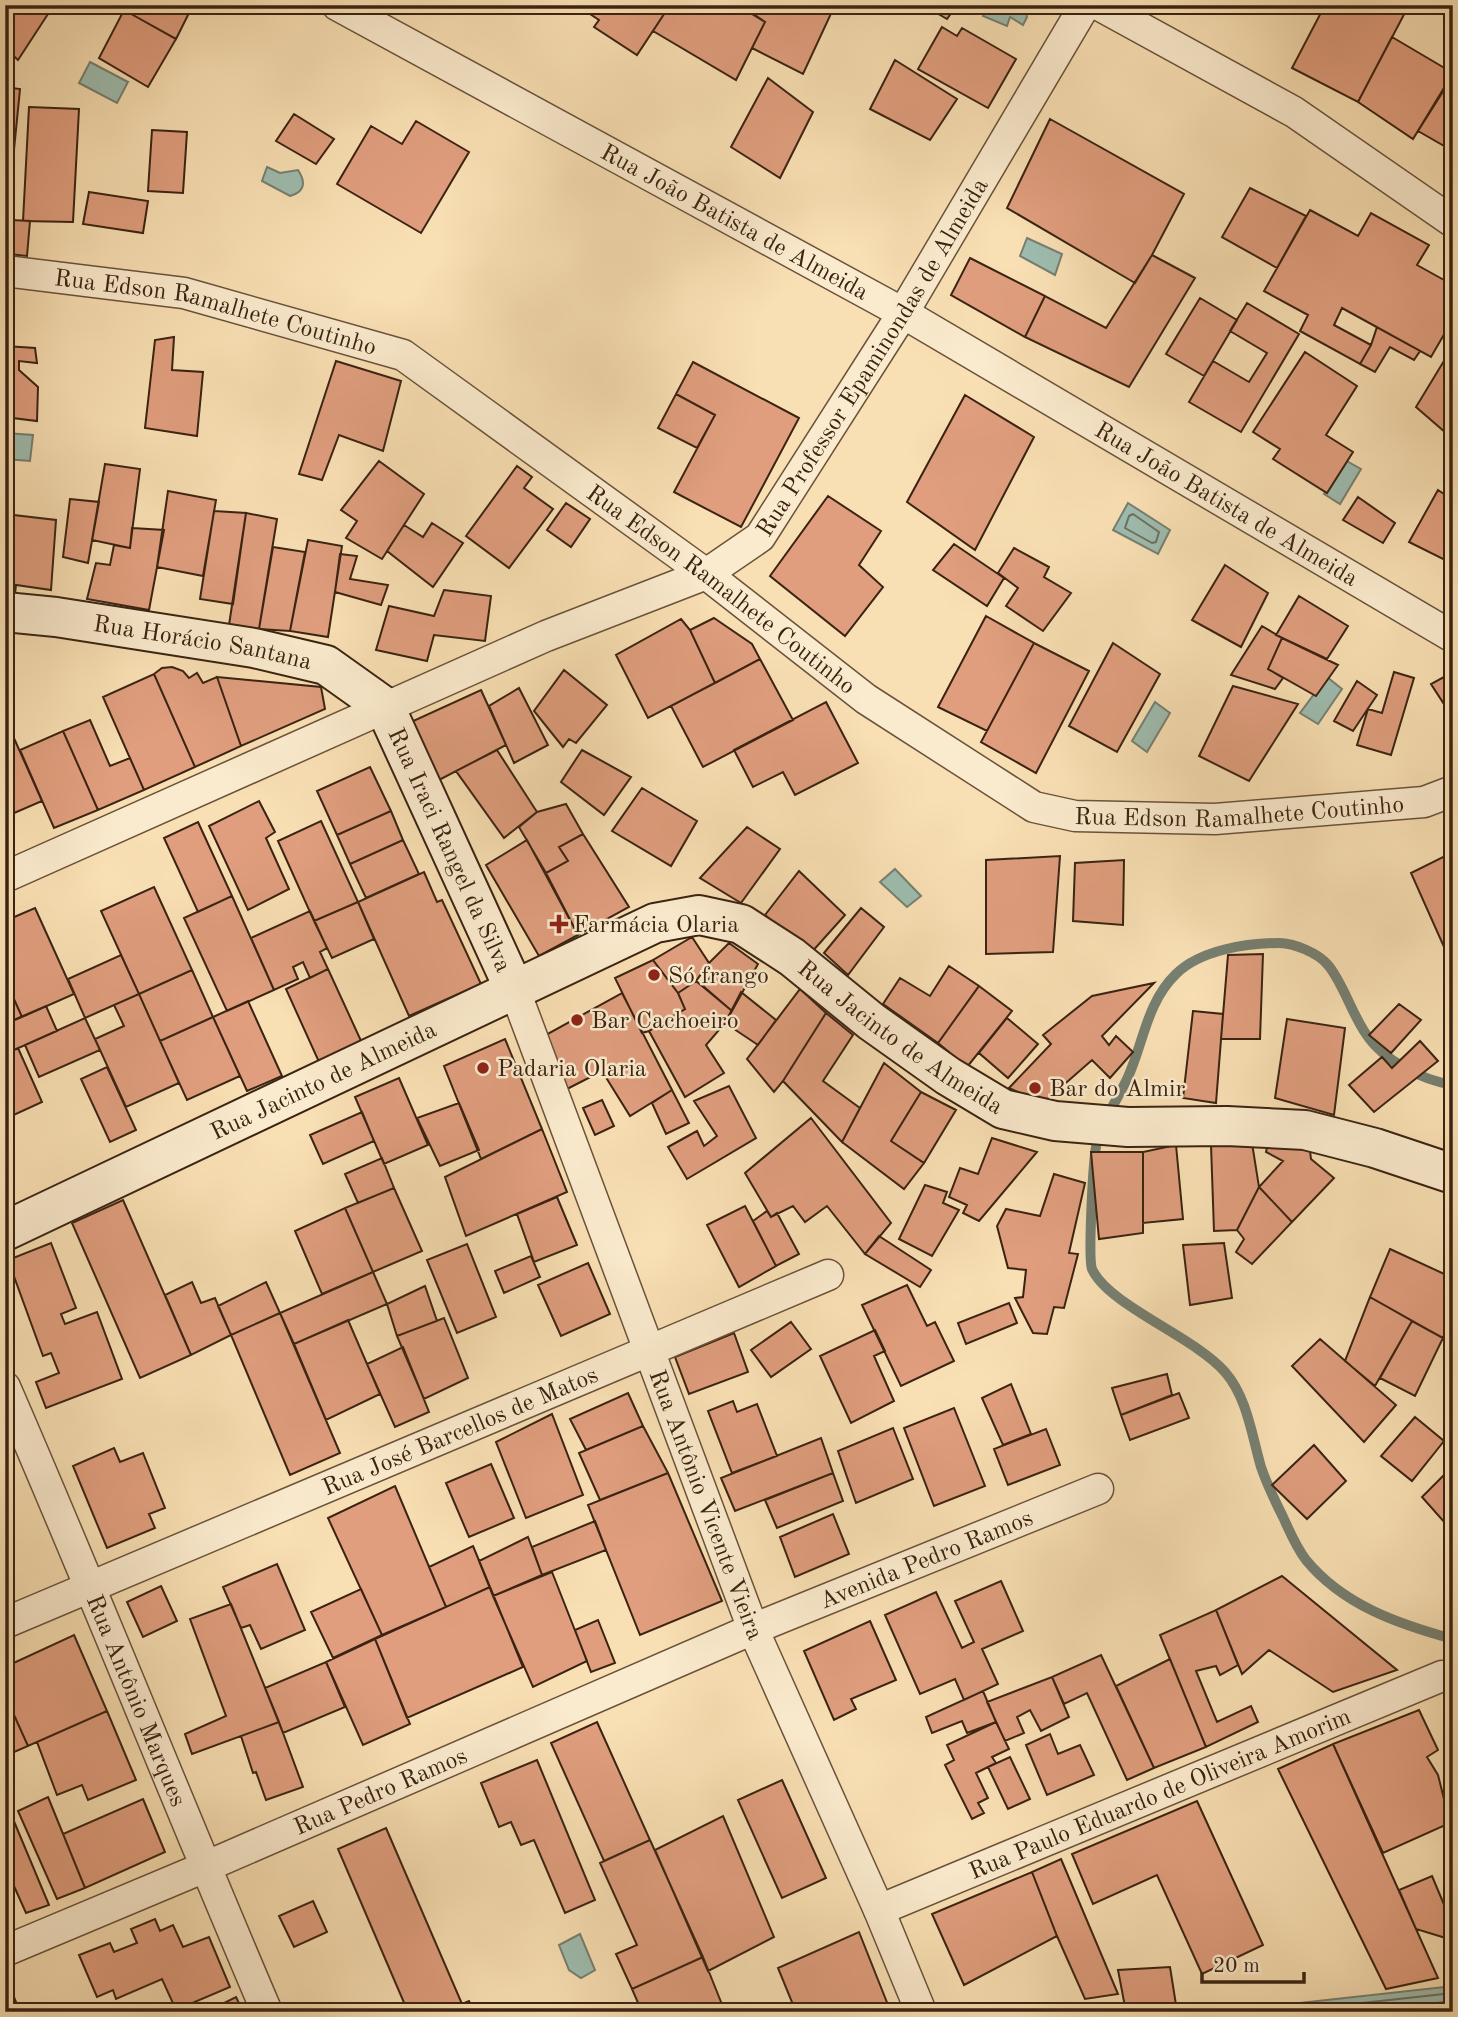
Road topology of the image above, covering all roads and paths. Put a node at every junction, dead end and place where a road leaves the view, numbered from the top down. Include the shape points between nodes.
1 (337, 5) edge
2 (1085, 5) edge
3 (1099, 5) edge
4 (1453, 222) edge
5 (5, 271) edge
6 (903, 313) junction
7 (706, 574) junction
8 (5, 612) edge
9 (1453, 637) edge
10 (385, 707) junction
11 (1453, 791) edge
12 (5, 877) edge
13 (515, 991) junction
14 (1453, 1174) edge
15 (5, 1231) edge
16 (828, 1275) dead end
17 (649, 1349) junction
18 (5, 1387) edge
19 (1098, 1489) dead end
20 (92, 1586) junction
21 (5, 1623) edge
22 (753, 1629) junction
23 (1442, 1675) dead end
24 (205, 1867) junction
25 (879, 1910) junction
26 (5, 1951) edge
27 (919, 2007) dead end
28 (267, 2012) edge

1 - 6 street, Rua João Batista de Almeida
2 - 6 street, Rua Professor Epaminondas de Almeida
3 - 4 street via 1294,112
5 - 7 street, Rua Edson Ramalhete Coutinho via 184,293 403,355
6 - 7 street, Rua Professor Epaminondas de Almeida via 760,537
6 - 9 street, Rua João Batista de Almeida
7 - 10 street, Rua Professor Epaminondas de Almeida via 546,636
7 - 11 street, Rua Edson Ramalhete Coutinho via 866,699 1034,807 1075,817 1215,819 1424,802
8 - 10 street, Rua Horácio Santana via 254,648 326,665
10 - 12 street, Rua Professor Epaminondas de Almeida
10 - 13 street, Rua Iraci Rangel da Silva
13 - 14 street, Rua Jacinto de Almeida via 655,923 699,915 741,924 792,957 937,1068 1003,1109 1055,1121 1128,1127 1304,1130
13 - 15 street, Rua Jacinto de Almeida
13 - 17 street, Rua Antônio Vicente Vieira
16 - 17 street, Rua José Barcellos de Matos
17 - 20 street, Rua José Barcellos de Matos
17 - 22 street, Rua Antônio Vicente Vieira
18 - 20 street, Rua Antônio Marques
19 - 22 street, Avenida Pedro Ramos
20 - 21 street, Rua José Barcellos de Matos
20 - 24 street, Rua Antônio Marques
22 - 24 street, Rua Pedro Ramos
22 - 25 street, Rua Antônio Vicente Vieira
23 - 25 street, Rua Paulo Eduardo de Oliveira Amorim
24 - 26 street, Rua Pedro Ramos
24 - 28 street, Rua Antônio Marques
25 - 27 street, Rua Antônio Vicente Vieira

